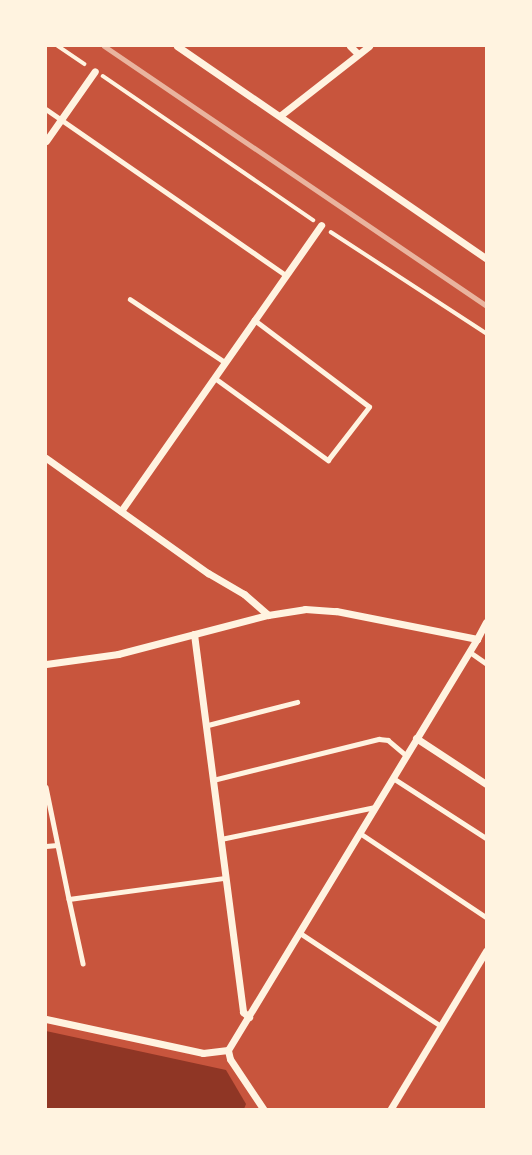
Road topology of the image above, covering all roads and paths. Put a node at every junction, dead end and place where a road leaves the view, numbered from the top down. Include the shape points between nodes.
1 (58, 46) edge
2 (177, 46) edge
3 (350, 46) edge
4 (369, 46) edge
5 (358, 54) junction
6 (94, 71) junction
7 (46, 109) edge
8 (281, 115) junction
9 (60, 120) junction
10 (46, 141) edge
11 (321, 225) junction
12 (486, 258) edge
13 (286, 275) junction
14 (130, 299) dead end
15 (254, 320) junction
16 (486, 333) edge
17 (225, 362) junction
18 (214, 378) junction
19 (46, 458) edge
20 (121, 511) junction
21 (268, 615) junction
22 (486, 622) edge
23 (194, 634) junction
24 (477, 639) junction
25 (469, 652) junction
26 (486, 663) edge
27 (46, 664) edge
28 (297, 702) dead end
29 (208, 725) junction
30 (416, 738) junction
31 (407, 756) junction
32 (393, 778) junction
33 (213, 780) junction
34 (486, 784) edge
35 (46, 788) edge
36 (376, 807) junction
37 (360, 833) junction
38 (486, 838) edge
39 (221, 839) junction
40 (57, 845) junction
41 (46, 846) edge
42 (226, 878) junction
43 (69, 899) junction
44 (486, 917) edge
45 (300, 933) junction
46 (486, 951) edge
47 (83, 963) dead end
48 (248, 1017) junction
49 (46, 1019) edge
50 (441, 1026) junction
51 (228, 1050) junction
52 (264, 1110) edge
53 (390, 1110) edge

1 - 6 path
2 - 8 street
3 - 5 street
4 - 5 street
5 - 8 street
6 - 9 street
6 - 11 path
7 - 9 lane
8 - 12 street
9 - 10 street
9 - 13 lane
11 - 13 street
11 - 16 path
13 - 15 street
14 - 17 lane
15 - 17 street
15 - 18 lane via 369,407 328,460
17 - 18 street
18 - 20 street
19 - 20 street
20 - 21 street
21 - 23 street
21 - 24 street via 305,609 336,611
22 - 24 street
23 - 27 street via 118,654
23 - 29 street
24 - 25 street
25 - 26 lane
25 - 30 street
28 - 29 lane
29 - 33 street
30 - 31 street
30 - 34 street
31 - 32 street
31 - 33 lane via 388,740 379,739
32 - 36 street
32 - 38 lane
33 - 39 street
35 - 40 lane
36 - 37 street
36 - 39 lane
37 - 44 lane
37 - 45 street
39 - 42 street
40 - 41 lane
40 - 43 lane
42 - 43 lane
42 - 48 street via 243,1012
43 - 47 lane
45 - 48 street
45 - 50 lane
46 - 50 street
48 - 51 street
49 - 51 street via 203,1054
50 - 53 street
51 - 52 street

